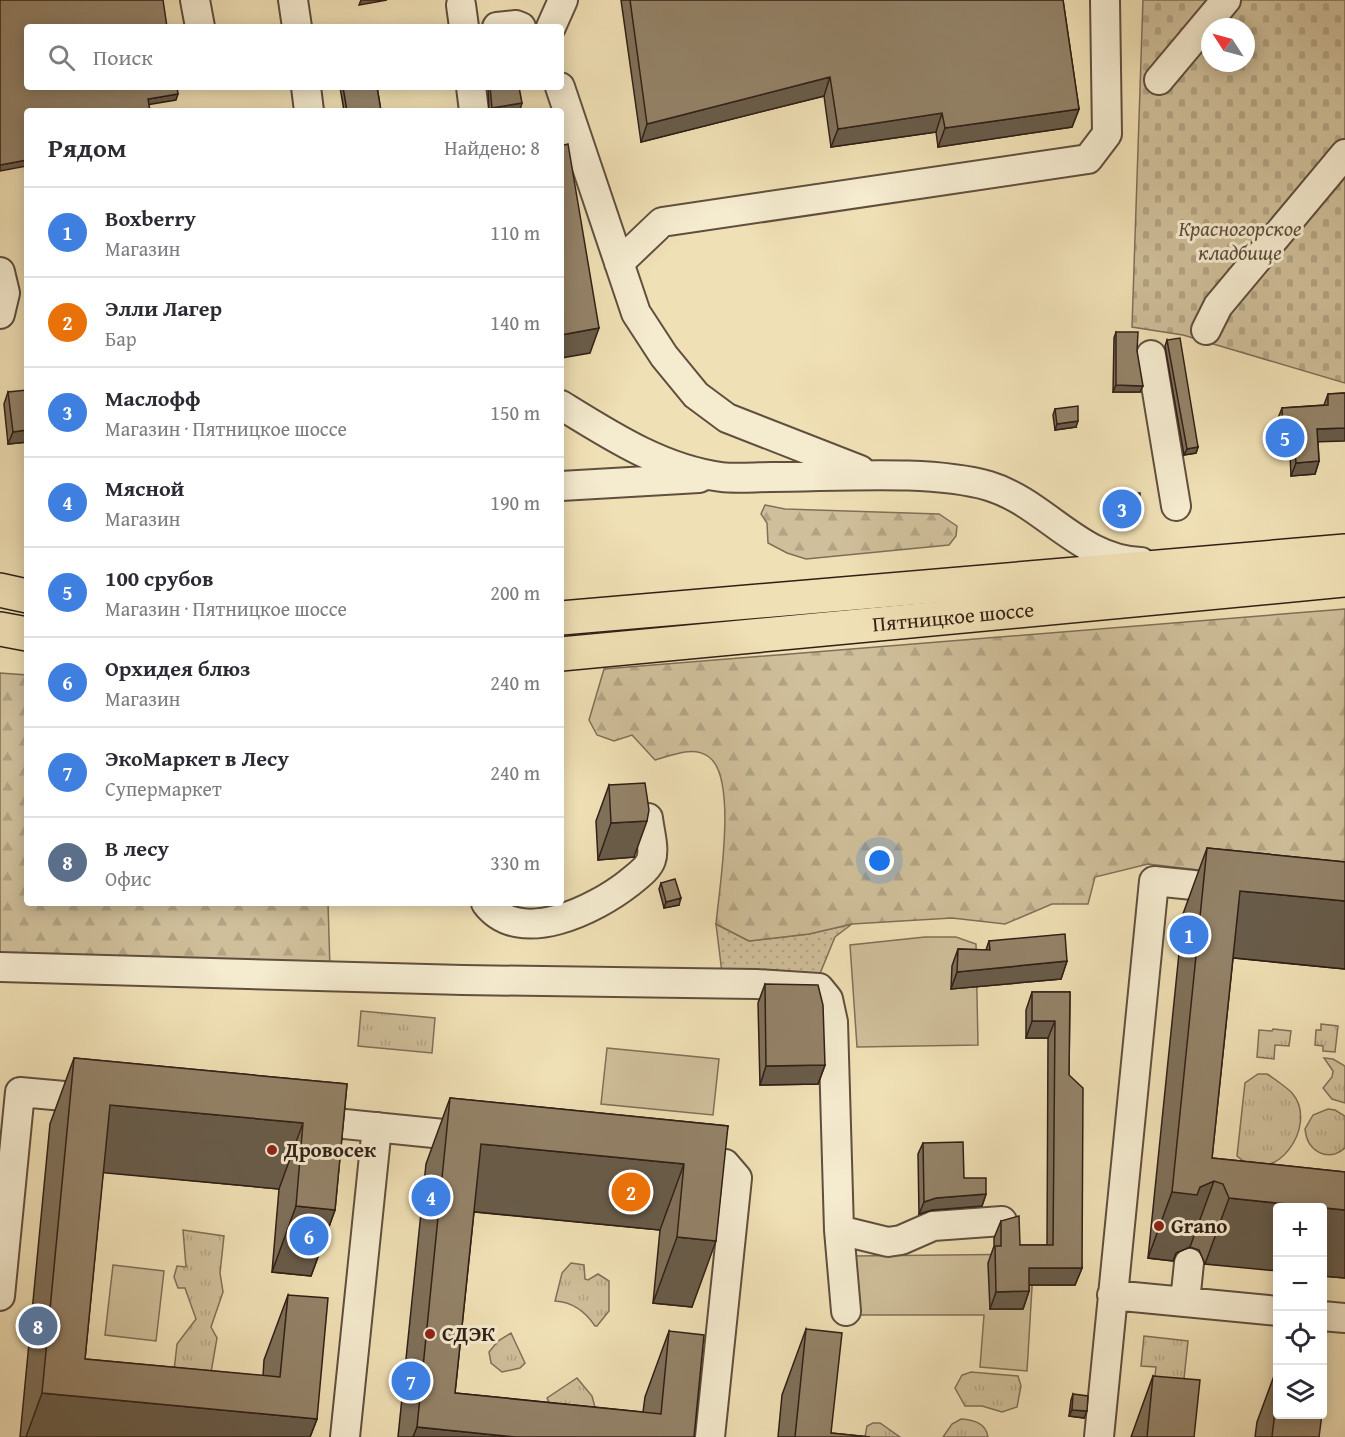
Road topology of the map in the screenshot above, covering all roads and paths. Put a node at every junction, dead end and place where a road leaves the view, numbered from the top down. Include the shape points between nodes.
1 (195, 0) edge
2 (293, 0) edge
3 (563, 0) edge
4 (1105, 0) edge
5 (1226, 0) edge
6 (199, 24) edge
7 (297, 24) edge
8 (552, 24) edge
9 (1159, 80) dead end
10 (306, 90) edge
11 (471, 90) edge
12 (561, 90) edge
13 (309, 108) edge
14 (474, 108) edge
15 (1345, 154) edge
16 (0, 261) edge
17 (619, 263) junction
18 (0, 272) edge
19 (24, 273) edge
20 (24, 299) edge
21 (0, 316) edge
22 (1206, 330) dead end
23 (1151, 355) dead end
24 (564, 407) edge
25 (722, 477) junction
26 (879, 477) junction
27 (564, 486) edge
28 (1176, 506) dead end
29 (1345, 551) edge
30 (1207, 564) junction
31 (1345, 580) edge
32 (0, 590) edge
33 (24, 595) edge
34 (564, 618) edge
35 (0, 629) edge
36 (24, 633) edge
37 (564, 654) edge
38 (648, 818) edge
39 (1255, 891) edge
40 (490, 906) edge
41 (0, 966) edge
42 (120, 1102) edge
43 (274, 1117) edge
44 (377, 1127) junction
45 (505, 1141) edge
46 (656, 1157) edge
47 (1002, 1221) edge
48 (839, 1230) junction
49 (1189, 1263) dead end
50 (1112, 1295) junction
51 (0, 1296) edge
52 (1185, 1302) junction
53 (846, 1311) dead end
54 (1273, 1311) edge
55 (1327, 1316) edge
56 (1345, 1318) edge
57 (688, 1360) edge
58 (717, 1364) junction
59 (345, 1437) edge
60 (710, 1437) edge
61 (1099, 1437) edge

1 - 6 street
2 - 7 street
3 - 8 street
4 - 17 street via 1107,134 1088,159 662,222
5 - 9 street
10 - 13 street
11 - 14 street
12 - 17 street
15 - 22 street via 1218,306
16 - 19 street
17 - 26 street via 636,313 696,395 727,418
18 - 21 street via 5,293
20 - 21 street
23 - 28 street
24 - 25 street via 628,447 680,467
25 - 26 street
25 - 27 street
26 - 30 street via 944,478 988,486 1017,497 1091,550 1111,558
29 - 30 main road, Пятницкое шоссе
30 - 34 main road, Пятницкое шоссе
31 - 37 main road, Пятницкое шоссе
32 - 33 main road
35 - 36 main road
38 - 40 street via 651,859 641,873 611,897 554,922 504,918
39 - 50 street via 1154,881
41 - 48 street via 819,988 828,999 833,1022
42 - 51 street via 20,1092
43 - 44 street
44 - 45 street
44 - 59 street
46 - 58 street via 725,1164 737,1178
47 - 48 street via 933,1226 888,1242
48 - 53 street
49 - 52 street
50 - 52 street
50 - 61 street
52 - 54 street
55 - 56 street
57 - 58 street
58 - 60 street

